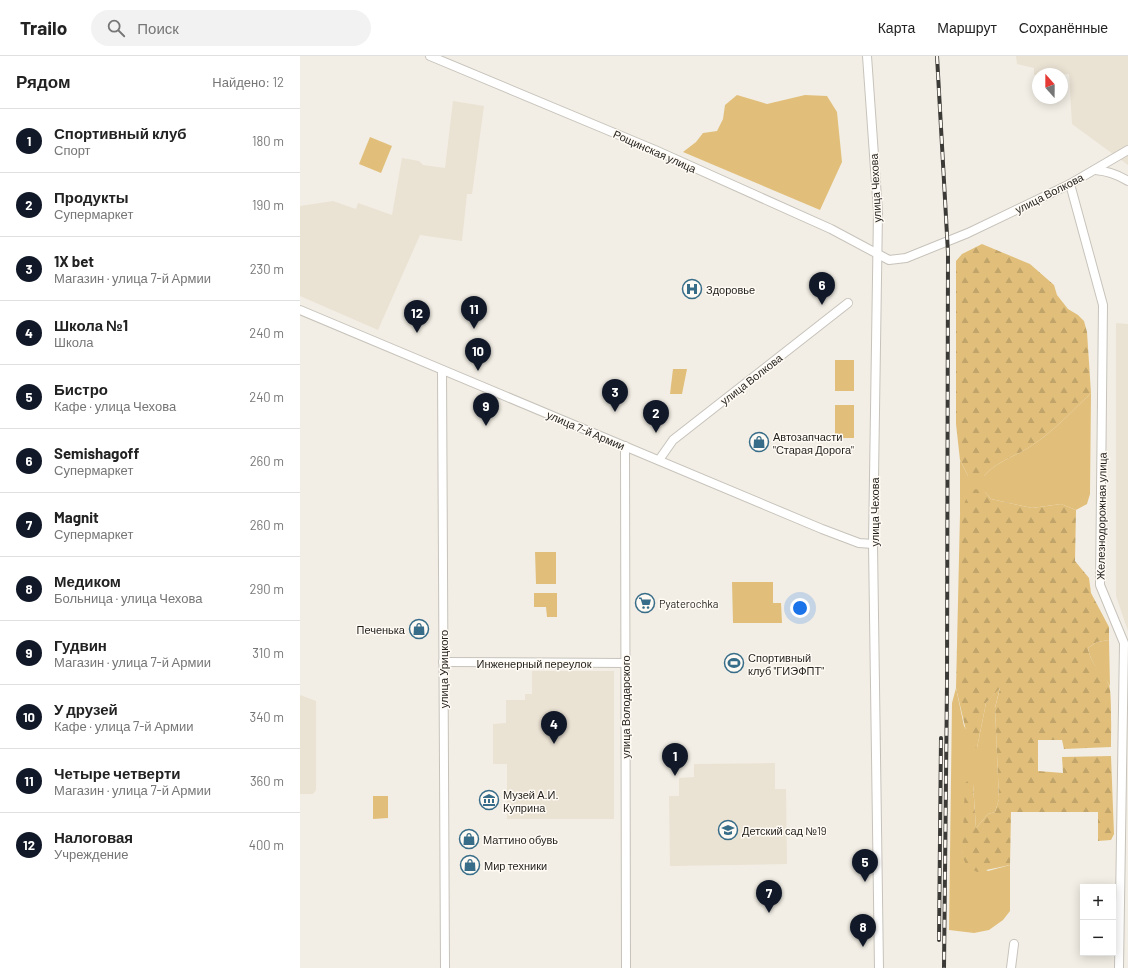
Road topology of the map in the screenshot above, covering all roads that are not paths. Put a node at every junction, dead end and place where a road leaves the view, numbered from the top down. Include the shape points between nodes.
1 (430, 56) edge
2 (867, 56) edge
3 (1128, 150) edge
4 (1095, 170) junction
5 (1128, 181) edge
6 (1070, 184) junction
7 (968, 233) joint
8 (877, 254) junction
9 (848, 303) dead end
10 (300, 310) edge
11 (442, 370) junction
12 (625, 446) junction
13 (659, 460) junction
14 (874, 544) junction
15 (443, 662) junction
16 (625, 663) junction
17 (1014, 944) dead end
18 (445, 968) edge
19 (626, 968) edge
20 (879, 968) edge
21 (1011, 968) edge
22 (1119, 968) edge

1 - 8 street, Рощинская улица via 655,150 831,229
2 - 8 street, улица Чехова via 878,212
3 - 4 street, улица Волкова
4 - 5 street via 1107,171
4 - 6 street, улица Волкова
6 - 7 street, улица Волкова
6 - 22 street, Железнодорожная улица via 1103,305 1100,585 1124,643
7 - 8 street, Рощинская улица via 898,260 889,260
8 - 14 street, улица Чехова
9 - 13 street, улица Волкова via 673,440
10 - 11 street, улица 7-й Армии
11 - 12 street, улица 7-й Армии
11 - 15 street, улица Урицкого
12 - 13 street, улица 7-й Армии
12 - 16 street, улица Володарского
13 - 14 street, улица 7-й Армии via 822,529 859,543
14 - 20 street, улица Чехова
15 - 16 street, Инженерный переулок
15 - 18 street, улица Урицкого
16 - 19 street, улица Володарского
17 - 21 street

